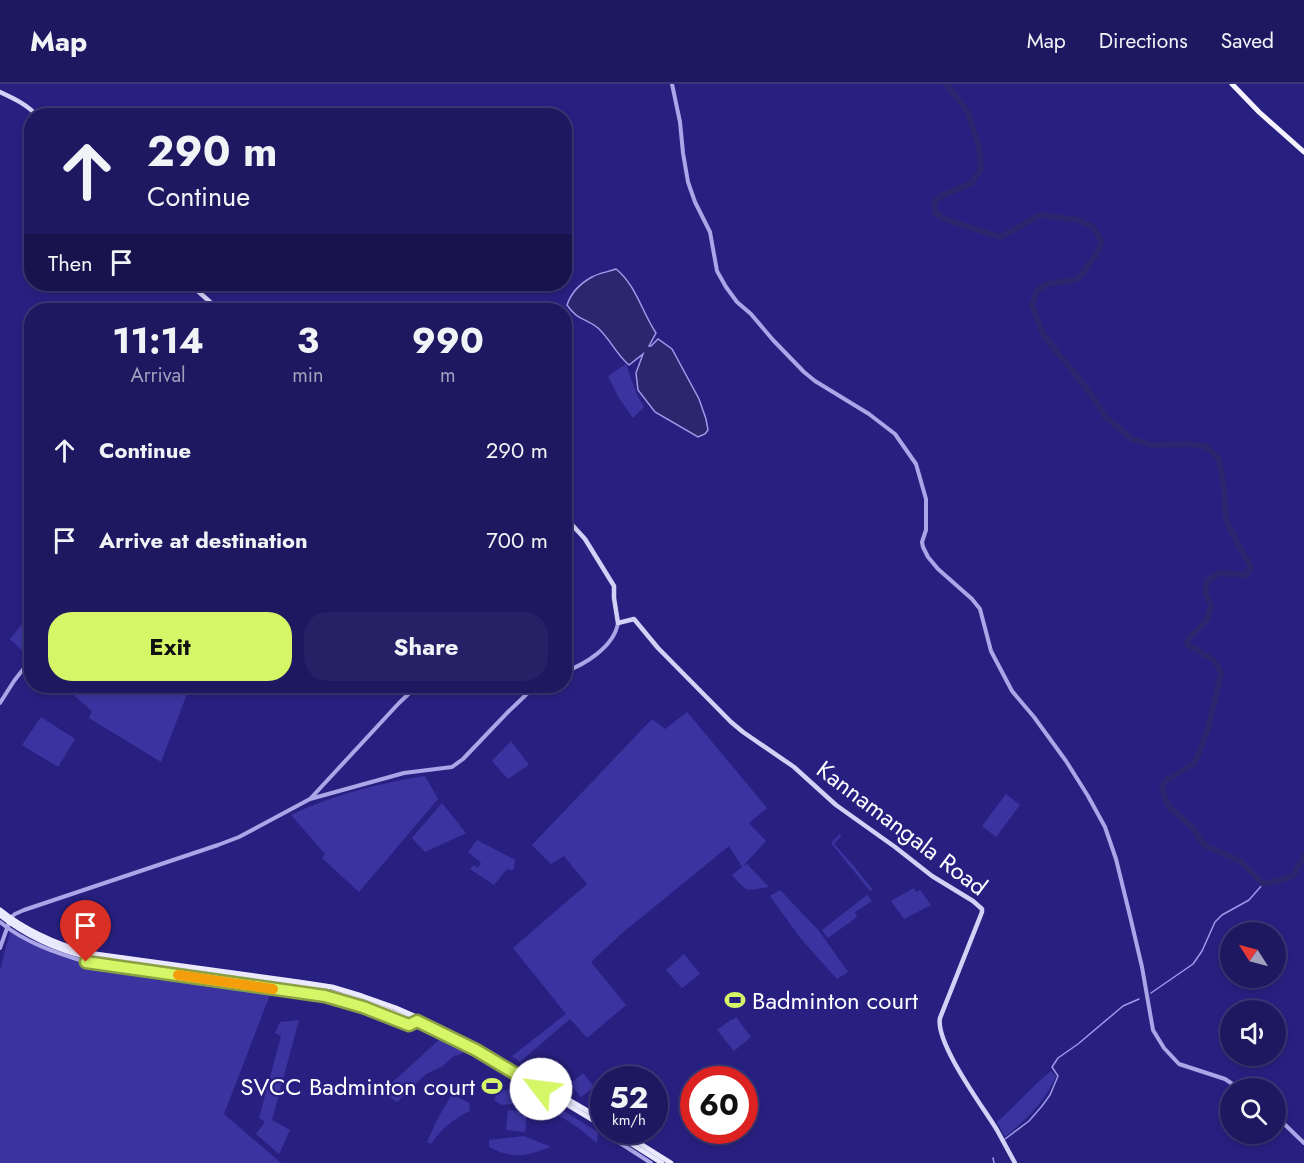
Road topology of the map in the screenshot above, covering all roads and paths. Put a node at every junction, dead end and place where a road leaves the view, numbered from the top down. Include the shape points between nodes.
1 (672, 84) edge
2 (1232, 84) edge
3 (0, 92) edge
4 (29, 108) edge
5 (1304, 152) edge
6 (198, 291) edge
7 (211, 303) edge
8 (572, 525) edge
9 (618, 623) junction
10 (24, 668) edge
11 (572, 669) edge
12 (410, 693) edge
13 (528, 693) edge
14 (0, 703) edge
15 (310, 799) junction
16 (0, 910) edge
17 (0, 915) edge
18 (0, 922) edge
19 (9, 923) junction
20 (0, 948) edge
21 (508, 1067) junction
22 (1222, 1078) edge
23 (590, 1113) edge
24 (590, 1118) edge
25 (1286, 1126) edge
26 (1304, 1143) edge
27 (622, 1144) edge
28 (631, 1144) edge
29 (641, 1144) edge
30 (651, 1163) edge
31 (662, 1163) edge
32 (671, 1163) edge
33 (1015, 1163) edge

1 - 22 street via 688,182 710,232 717,271 737,302 804,372 889,428 916,464 926,500 922,547 938,569 980,609 991,651 1012,691 1066,761 1106,827 1131,916 1156,1037 1179,1064
2 - 5 highway
3 - 4 main road
6 - 7 main road
8 - 9 main road via 614,586
9 - 11 street via 614,635 595,656
9 - 33 main road, Kannamangala Road via 634,619 743,732 794,767 836,805 982,909 939,1028 955,1064
10 - 14 street
12 - 15 street
13 - 15 street via 452,766 394,775
15 - 19 street via 227,842 24,910
16 - 19 main road
17 - 19 main road
18 - 19 street
19 - 20 street
19 - 21 main road via 44,942 87,957 331,992 363,1001 417,1021
19 - 21 main road via 88,953 332,987 422,1019 475,1045
21 - 23 main road
21 - 24 main road
25 - 26 street
27 - 30 street
28 - 31 main road
29 - 32 main road

